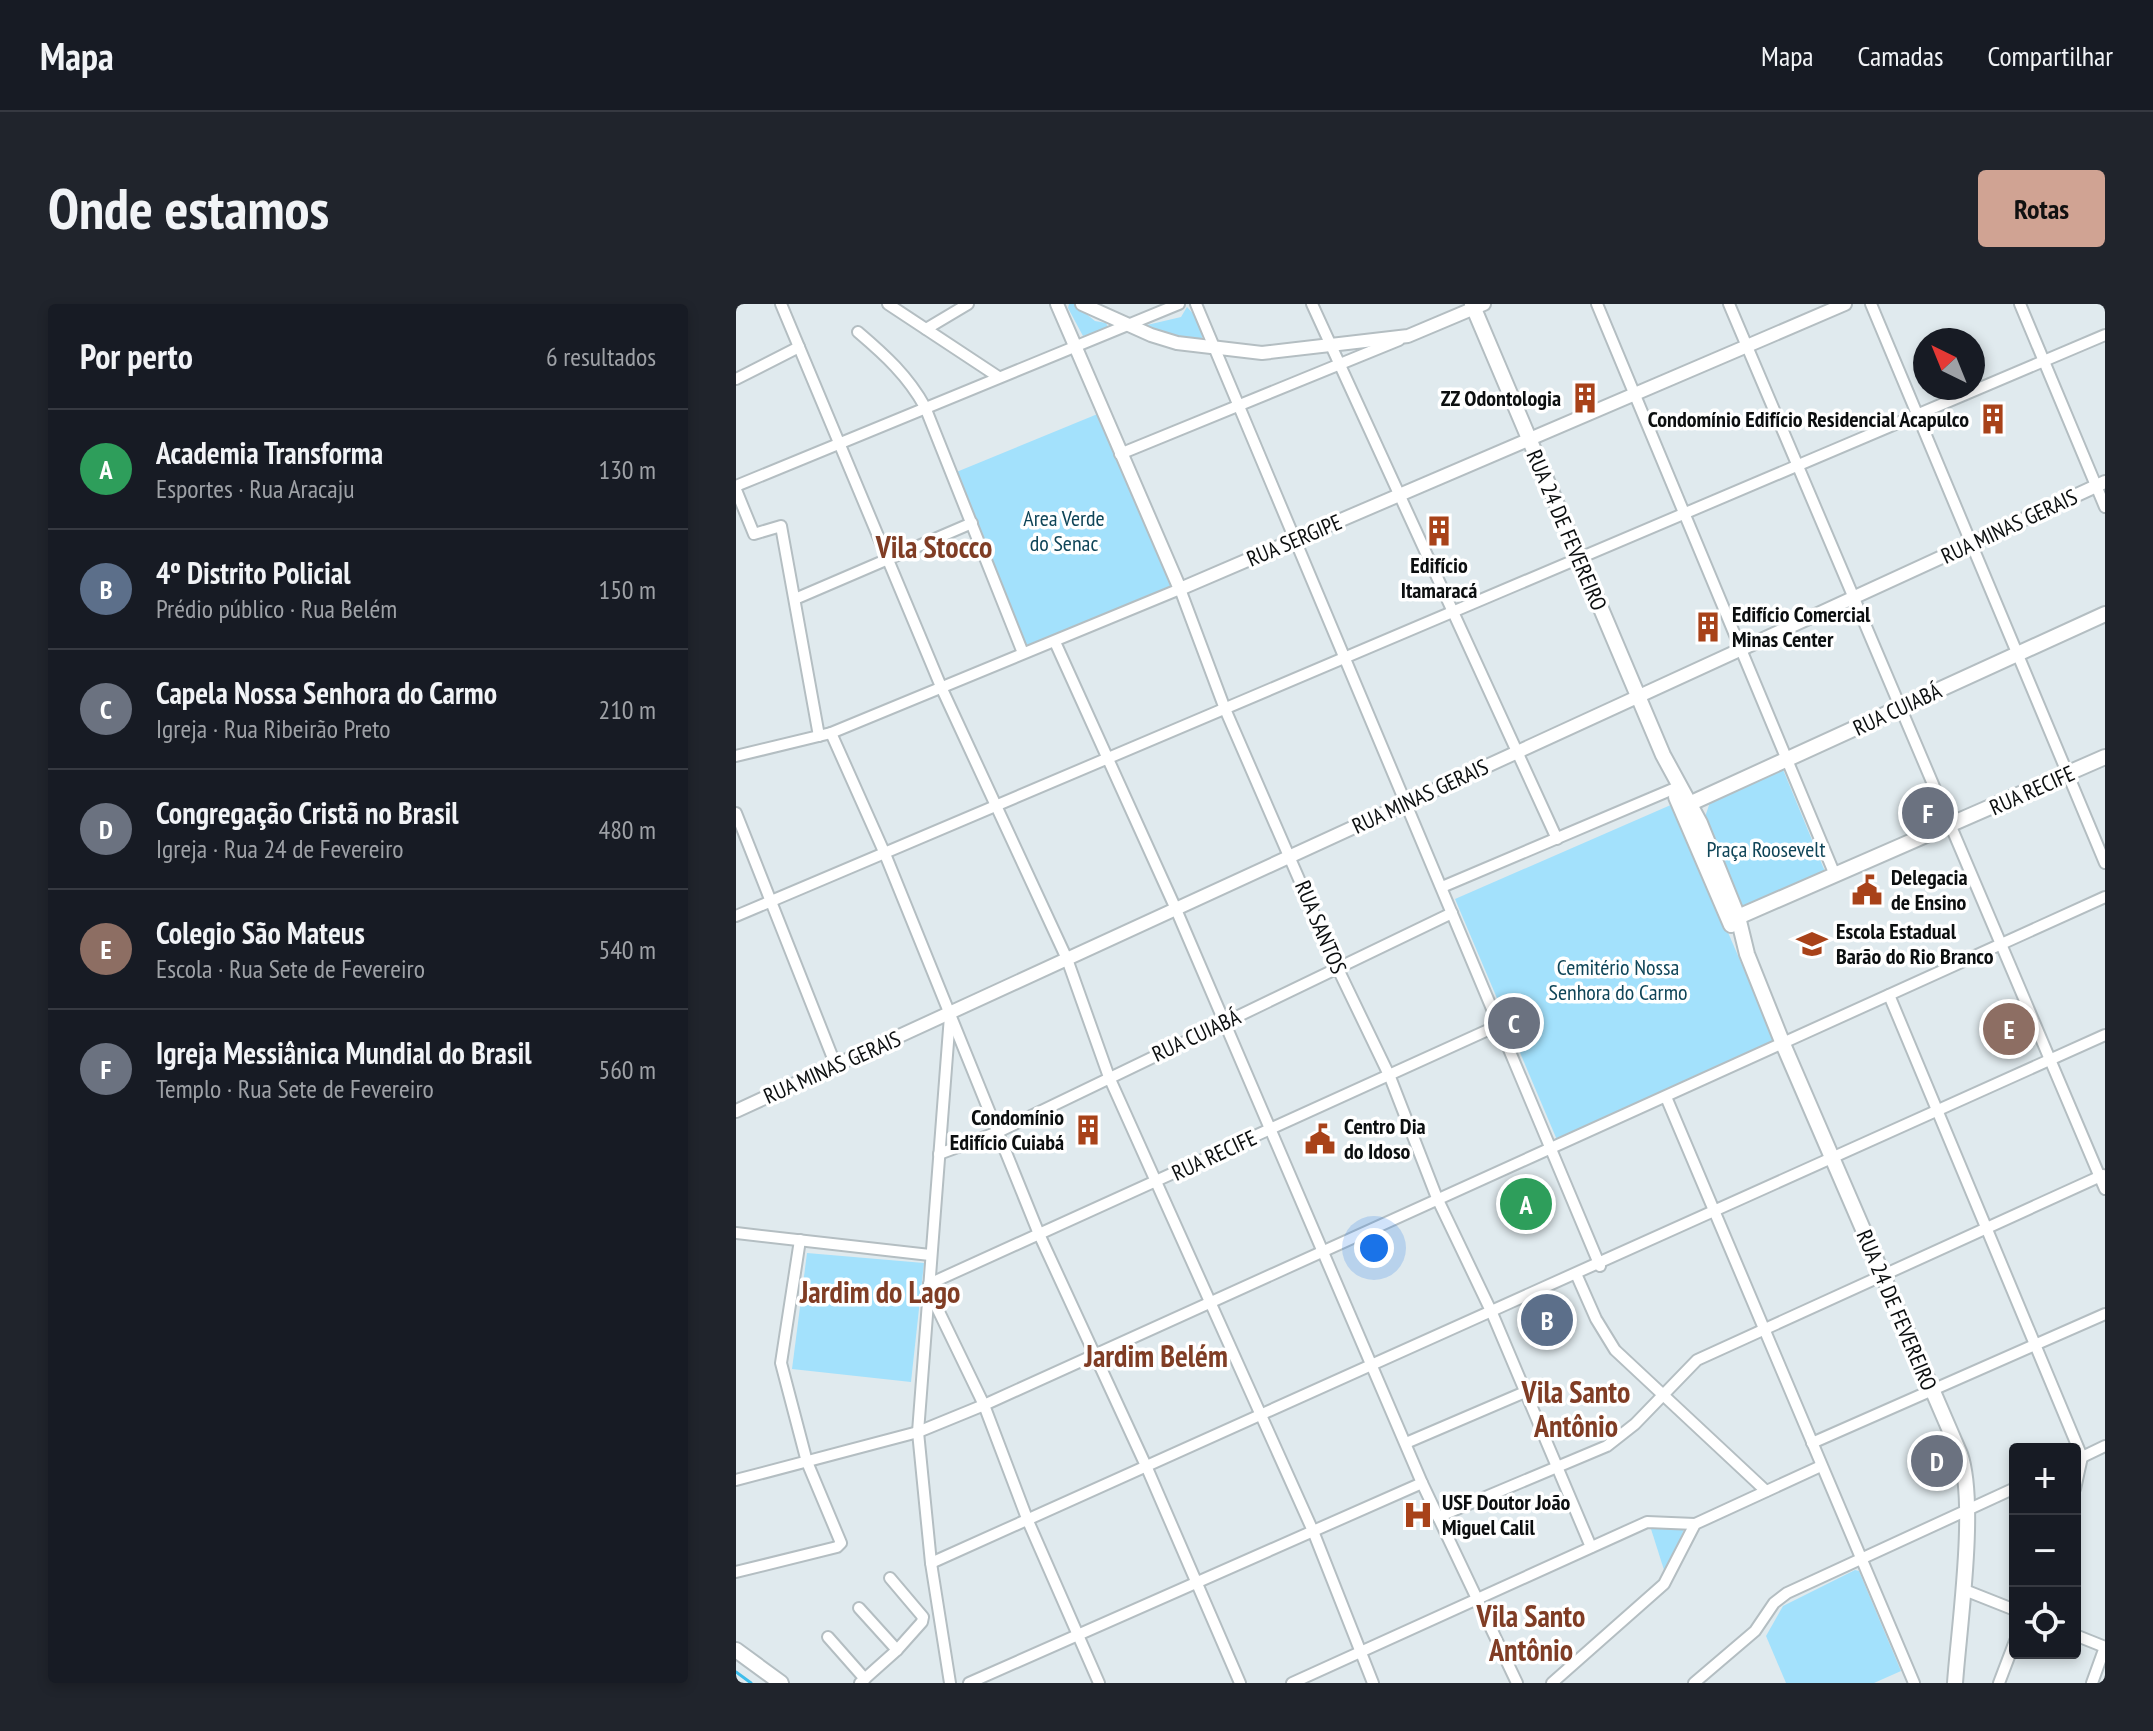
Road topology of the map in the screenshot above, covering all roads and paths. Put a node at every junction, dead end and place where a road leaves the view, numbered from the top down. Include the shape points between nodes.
1 (781, 304) edge
2 (888, 304) edge
3 (968, 304) edge
4 (1082, 304) edge
5 (1179, 304) edge
6 (1196, 304) edge
7 (1312, 304) edge
8 (1597, 304) edge
9 (1729, 304) edge
10 (1845, 304) edge
11 (1871, 304) edge
12 (2020, 304) edge
13 (1477, 305) edge
14 (1059, 306) edge
15 (1125, 325) junction
16 (926, 329) junction
17 (858, 332) dead end
18 (2105, 335) edge
19 (1408, 336) junction
20 (1074, 346) junction
21 (1333, 346) junction
22 (1746, 346) junction
23 (799, 347) junction
24 (1215, 348) junction
25 (2044, 361) junction
26 (1342, 364) junction
27 (997, 376) junction
28 (736, 379) edge
29 (1634, 394) junction
30 (1238, 405) junction
31 (925, 407) junction
32 (1918, 413) junction
33 (1528, 440) junction
34 (839, 443) junction
35 (1120, 454) junction
36 (1796, 466) junction
37 (2101, 484) edge
38 (736, 488) edge
39 (1401, 494) junction
40 (2105, 507) edge
41 (1683, 512) junction
42 (972, 523) junction
43 (1293, 540) junction
44 (1972, 543) junction
45 (1579, 558) junction
46 (888, 560) junction
47 (1180, 589) junction
48 (795, 599) junction
49 (1852, 599) junction
50 (1456, 611) junction
51 (2105, 614) edge
52 (1055, 642) junction
53 (1741, 650) junction
54 (2018, 652) junction
55 (1023, 653) junction
56 (1345, 659) junction
57 (942, 689) junction
58 (1637, 696) junction
59 (1225, 709) junction
60 (1899, 709) junction
61 (825, 735) junction
62 (1519, 752) junction
63 (736, 756) edge
64 (2105, 757) edge
65 (1110, 759) junction
66 (1786, 759) junction
67 (2067, 774) junction
68 (1706, 795) junction
69 (1682, 796) junction
70 (1406, 802) junction
71 (998, 807) junction
72 (736, 813) edge
73 (1700, 823) junction
74 (1949, 827) junction
75 (1557, 839) junction
76 (1695, 842) junction
77 (885, 854) junction
78 (1290, 856) junction
79 (2105, 863) edge
80 (1706, 871) junction
81 (1835, 875) junction
82 (1442, 887) junction
83 (2105, 897) edge
84 (772, 901) junction
85 (1175, 907) junction
86 (1452, 913) junction
87 (736, 916) edge
88 (1738, 917) junction
89 (1998, 943) junction
90 (1747, 954) junction
91 (1067, 959) junction
92 (1338, 969) junction
93 (1889, 995) junction
94 (951, 1013) junction
95 (1223, 1022) junction
96 (1499, 1025) junction
97 (2105, 1035) edge
98 (1783, 1044) junction
99 (2048, 1061) junction
100 (836, 1066) junction
101 (1109, 1077) junction
102 (1390, 1077) junction
103 (1666, 1097) junction
104 (1938, 1110) junction
105 (736, 1111) edge
106 (1272, 1128) junction
107 (998, 1132) junction
108 (1551, 1147) junction
109 (939, 1154) junction
110 (1833, 1160) junction
111 (2102, 1176) edge
112 (1158, 1181) junction
113 (2105, 1189) edge
114 (1437, 1198) junction
115 (1715, 1213) junction
116 (1986, 1228) junction
117 (736, 1233) edge
118 (1039, 1234) junction
119 (800, 1240) junction
120 (1323, 1249) junction
121 (930, 1255) junction
122 (1600, 1266) junction
123 (1881, 1275) junction
124 (1577, 1276) junction
125 (929, 1286) junction
126 (1210, 1301) junction
127 (1492, 1313) junction
128 (2105, 1314) edge
129 (1763, 1327) junction
130 (2034, 1345) junction
131 (1093, 1355) junction
132 (1373, 1366) junction
133 (1932, 1390) junction
134 (1525, 1392) junction
135 (1663, 1394) junction
136 (984, 1405) junction
137 (1261, 1416) junction
138 (918, 1432) junction
139 (1406, 1443) junction
140 (1812, 1443) junction
141 (2072, 1443) edge
142 (2104, 1448) edge
143 (2081, 1458) edge
144 (807, 1462) junction
145 (1821, 1466) junction
146 (1558, 1467) junction
147 (1147, 1468) junction
148 (736, 1480) edge
149 (1422, 1483) junction
150 (1766, 1491) junction
151 (2009, 1491) edge
152 (1966, 1511) junction
153 (1438, 1517) junction
154 (1028, 1521) junction
155 (1695, 1524) junction
156 (1313, 1531) junction
157 (1591, 1547) junction
158 (1861, 1560) junction
159 (931, 1563) junction
160 (736, 1572) edge
161 (890, 1578) dead end
162 (1197, 1583) junction
163 (1962, 1589) junction
164 (1475, 1599) junction
165 (859, 1608) dead end
166 (2009, 1608) edge
167 (1078, 1635) junction
168 (828, 1637) dead end
169 (2081, 1637) edge
170 (2105, 1647) edge
171 (736, 1650) edge
172 (897, 1650) junction
173 (1362, 1650) junction
174 (2009, 1657) edge
175 (863, 1681) edge
176 (781, 1683) edge
177 (950, 1683) edge
178 (969, 1683) edge
179 (1099, 1683) edge
180 (1240, 1683) edge
181 (1292, 1683) edge
182 (1373, 1683) edge
183 (1517, 1683) edge
184 (1552, 1683) edge
185 (1694, 1683) edge
186 (1914, 1683) edge
187 (1955, 1683) edge
188 (1999, 1683) edge
189 (2092, 1683) edge

1 - 23 street
2 - 16 street
3 - 16 street
4 - 15 street
5 - 15 street
6 - 24 street
7 - 21 street
8 - 29 street
9 - 22 street
10 - 22 street, RUA SERGIPE
11 - 32 street
12 - 25 street
13 - 19 street
13 - 33 main road, RUA 24 DE FEVEREIRO
14 - 20 street, RUA SANTOS
15 - 20 street
15 - 24 street via 1177,343
16 - 27 street
17 - 31 street via 891,359
18 - 25 street
19 - 21 street
19 - 26 street
20 - 27 street
20 - 35 street, RUA SANTOS
21 - 24 street via 1262,353
21 - 26 street
22 - 29 street, RUA SERGIPE
22 - 36 street
23 - 28 street
23 - 34 street
24 - 30 street
25 - 32 street
25 - 37 street
26 - 30 street
26 - 39 street
27 - 31 street
29 - 33 street, RUA SERGIPE
29 - 41 street
30 - 35 street
30 - 43 street
31 - 34 street
31 - 42 street
32 - 36 street
32 - 44 street
33 - 39 street, RUA SERGIPE
33 - 45 main road, RUA 24 DE FEVEREIRO
34 - 38 street
34 - 46 street
35 - 47 street, RUA SANTOS
36 - 41 street
36 - 49 street
37 - 40 street
37 - 44 street, RUA MINAS GERAIS
38 - 48 street via 754,534 781,526
39 - 43 street, RUA SERGIPE
39 - 50 street
41 - 45 street
41 - 53 street
42 - 46 street
42 - 55 street
43 - 47 street, RUA SERGIPE
43 - 56 street
44 - 49 street, RUA MINAS GERAIS
44 - 54 street
45 - 50 street
45 - 58 main road, RUA 24 DE FEVEREIRO
46 - 48 street
46 - 57 street
47 - 52 street, RUA SERGIPE
47 - 59 street, RUA SANTOS
48 - 61 street
49 - 53 street, RUA MINAS GERAIS
49 - 60 street
50 - 56 street
50 - 62 street
51 - 54 main road, RUA CUIABÁ
52 - 55 street, RUA SERGIPE
52 - 65 street
53 - 58 street, RUA MINAS GERAIS
53 - 66 street
54 - 60 main road, RUA CUIABÁ
54 - 67 street
55 - 57 street, RUA SERGIPE
56 - 59 street
56 - 70 street
57 - 61 street, RUA SERGIPE
57 - 71 street
58 - 62 street, RUA MINAS GERAIS
58 - 69 main road, RUA 24 DE FEVEREIRO
59 - 65 street
59 - 78 street, RUA SANTOS
60 - 66 main road, RUA CUIABÁ
60 - 74 street
61 - 63 street, RUA SERGIPE
61 - 77 street
62 - 70 street, RUA MINAS GERAIS
62 - 75 street
64 - 67 main road, RUA RECIFE
65 - 71 street
65 - 85 street
66 - 68 main road, RUA CUIABÁ
66 - 81 street
67 - 74 main road, RUA RECIFE
67 - 79 street
68 - 69 main road, RUA CUIABÁ
68 - 73 main road
69 - 73 main road, RUA 24 DE FEVEREIRO
69 - 75 street, RUA CUIABÁ
69 - 76 main road, RUA 24 DE FEVEREIRO
70 - 78 street, RUA MINAS GERAIS
70 - 82 street
71 - 77 street
71 - 91 street
72 - 84 street
73 - 76 main road
73 - 88 main road, RUA 24 DE FEVEREIRO
74 - 81 main road, RUA RECIFE
74 - 89 street
75 - 82 street, RUA CUIABÁ
76 - 80 main road, RUA 24 DE FEVEREIRO
77 - 84 street
77 - 94 street
78 - 85 street, RUA MINAS GERAIS
78 - 92 street, RUA SANTOS
80 - 88 main road via 1728,911
80 - 90 main road, RUA 24 DE FEVEREIRO
81 - 88 main road, RUA RECIFE
82 - 86 street
83 - 89 street
84 - 87 street
84 - 100 street
85 - 91 street, RUA MINAS GERAIS
85 - 95 street
86 - 92 street, RUA CUIABÁ
86 - 96 street
88 - 90 main road, RUA 24 DE FEVEREIRO
89 - 93 street
89 - 99 street
90 - 98 main road, RUA 24 DE FEVEREIRO
91 - 94 street, RUA MINAS GERAIS
91 - 101 street
92 - 95 street, RUA CUIABÁ
92 - 102 street, RUA SANTOS
93 - 98 street
93 - 104 street
94 - 100 street, RUA MINAS GERAIS
94 - 107 street
94 - 109 street
95 - 101 street, RUA CUIABÁ
95 - 106 street
96 - 102 street, RUA RECIFE
96 - 108 street
97 - 99 street
98 - 103 street
98 - 110 main road, RUA 24 DE FEVEREIRO
99 - 104 street
99 - 111 street
100 - 105 street, RUA MINAS GERAIS
101 - 107 street, RUA CUIABÁ
101 - 112 street
102 - 106 street, RUA RECIFE
102 - 114 street, RUA SANTOS
103 - 108 street
103 - 115 street
104 - 110 street
104 - 116 street
106 - 112 street, RUA RECIFE
106 - 120 street
107 - 109 street, RUA CUIABÁ
107 - 118 street
108 - 114 street
108 - 122 street
109 - 121 street
110 - 115 street
110 - 123 main road, RUA 24 DE FEVEREIRO
111 - 113 street
111 - 116 street
112 - 118 street, RUA RECIFE
112 - 126 street
114 - 120 street
114 - 127 street, RUA SANTOS
115 - 122 street
115 - 129 street
116 - 123 street
116 - 130 street
117 - 119 street
118 - 125 street, RUA RECIFE
118 - 131 street
119 - 121 street
119 - 144 street via 781,1363
120 - 126 street
120 - 132 street
121 - 125 street
122 - 124 street
123 - 129 street
123 - 133 main road, RUA 24 DE FEVEREIRO
124 - 127 street
124 - 135 street via 1615,1350
125 - 136 street
125 - 138 street
126 - 131 street
126 - 137 street
127 - 132 street
127 - 134 street, RUA SANTOS
128 - 130 street
129 - 135 street via 1697,1360
129 - 140 street
130 - 133 street
130 - 141 street
131 - 136 street
131 - 147 street
132 - 137 street
132 - 139 street
133 - 140 street
133 - 152 main road, RUA 24 DE FEVEREIRO via 1964,1465
134 - 139 street
134 - 146 street, RUA SANTOS
135 - 146 street via 1607,1446
135 - 150 street
136 - 138 street
136 - 154 street
137 - 147 street
137 - 156 street
138 - 144 street
138 - 159 street
139 - 149 street
140 - 145 street
142 - 143 street
144 - 148 street
144 - 160 street via 841,1543
145 - 150 street
145 - 158 street
146 - 153 street
146 - 157 street, RUA SANTOS
147 - 154 street
147 - 162 street
149 - 153 street
149 - 156 street
150 - 155 street
151 - 152 street
152 - 158 street
152 - 163 main road, RUA 24 DE FEVEREIRO
153 - 164 street
154 - 159 street
154 - 167 street
155 - 157 street via 1647,1522
155 - 184 street via 1664,1584
156 - 162 street
156 - 173 street
157 - 164 street
158 - 185 street via 1787,1593 1755,1631
158 - 186 street
159 - 177 street
161 - 172 street via 923,1617
162 - 167 street
162 - 180 street
163 - 166 street
163 - 187 main road, RUA 24 DE FEVEREIRO
164 - 173 street
164 - 183 street
165 - 172 street
167 - 178 street
167 - 179 street
168 - 175 street
169 - 170 street
170 - 189 street
171 - 176 main road
172 - 175 street
173 - 181 street
173 - 182 street
174 - 188 street

